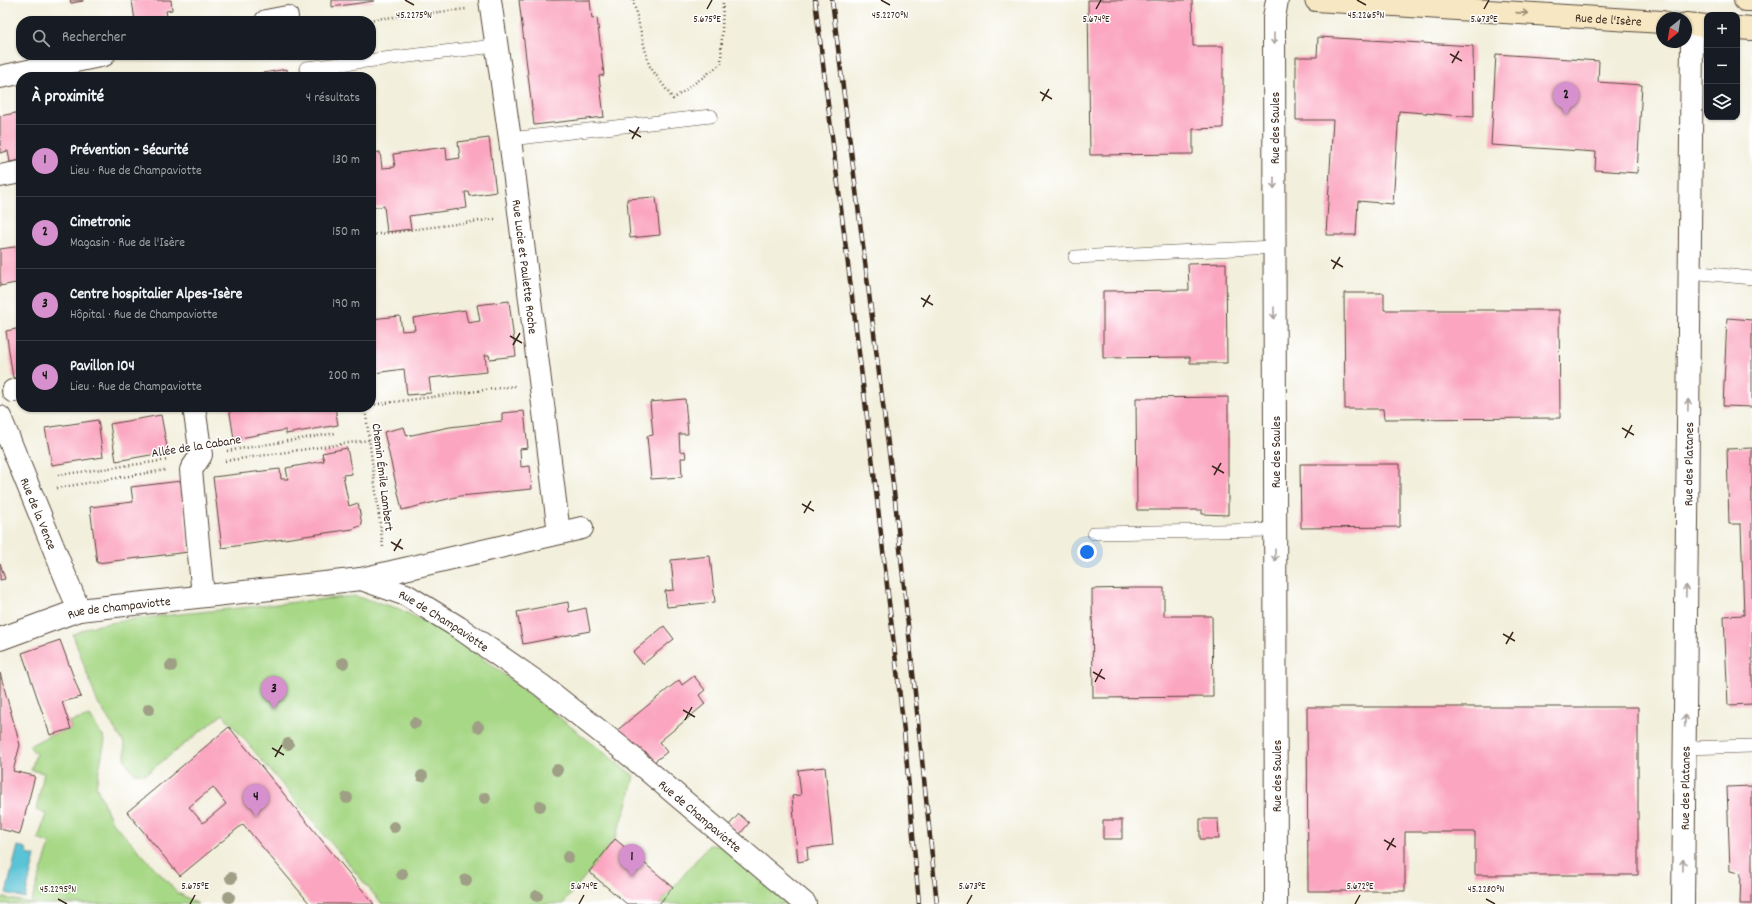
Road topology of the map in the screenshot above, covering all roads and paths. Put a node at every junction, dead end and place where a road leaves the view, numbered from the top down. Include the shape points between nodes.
1 (633, 0) edge
2 (723, 0) edge
3 (1277, 0) edge
4 (1316, 0) edge
5 (1745, 0) edge
6 (1752, 0) edge
7 (490, 3) edge
8 (376, 18) edge
9 (1656, 22) edge
10 (1696, 25) edge
11 (1740, 28) edge
12 (1752, 28) edge
13 (495, 46) junction
14 (80, 60) edge
15 (375, 60) edge
16 (376, 60) edge
17 (306, 68) dead end
18 (24, 72) edge
19 (16, 74) edge
20 (0, 77) edge
21 (711, 116) dead end
22 (510, 139) junction
23 (16, 173) edge
24 (0, 176) edge
25 (519, 216) junction
26 (376, 234) edge
27 (1274, 248) junction
28 (1076, 257) dead end
29 (1690, 272) junction
30 (1752, 278) edge
31 (539, 383) junction
32 (376, 404) edge
33 (195, 412) edge
34 (366, 412) edge
35 (0, 417) edge
36 (336, 433) dead end
37 (201, 455) junction
38 (58, 475) dead end
39 (582, 528) dead end
40 (1275, 530) junction
41 (1094, 533) dead end
42 (559, 534) junction
43 (386, 573) junction
44 (361, 579) junction
45 (203, 596) junction
46 (79, 610) junction
47 (0, 639) edge
48 (1752, 746) edge
49 (1685, 748) junction
50 (805, 904) edge
51 (1276, 904) edge
52 (1683, 904) edge

1 - 2 path via 649,64 673,99 722,64
3 -> 27 street, Rue des Saules via 1274,18
4 -> 9 street, Rue de l'Isère
5 - 6 street
7 - 8 path
7 - 13 street, Rue Lucie et Paulette Roche
10 - 29 street, Rue des Platanes via 1692,42
11 - 12 street
13 - 16 lane
13 - 22 street, Rue Lucie et Paulette Roche
14 - 18 street
15 - 17 lane
19 - 20 street
21 - 22 lane
22 - 25 street, Rue Lucie et Paulette Roche
23 - 24 street
25 - 26 path
25 - 31 street, Rue Lucie et Paulette Roche
27 - 28 lane
27 -> 40 street, Rue des Saules
29 - 30 lane
49 -> 29 street, Rue des Platanes
31 - 32 path
31 - 42 street, Rue Lucie et Paulette Roche
33 - 37 street
34 - 43 path, Chemin Émile Lambert
35 - 46 street, Rue de la Vence
36 - 37 path, Allée de la Cabane
37 - 38 path, Allée de la Cabane
37 - 45 street via 191,470
39 - 42 street
40 - 41 lane
40 -> 51 street, Rue des Saules
42 - 43 street
43 - 44 street
44 - 45 street, Rue de Champaviotte
44 - 50 street, Rue de Champaviotte via 406,595 458,627 541,685 620,746
45 - 46 street, Rue de Champaviotte
46 - 47 street, Rue de Champaviotte
48 - 49 lane
52 -> 49 street, Rue des Platanes

